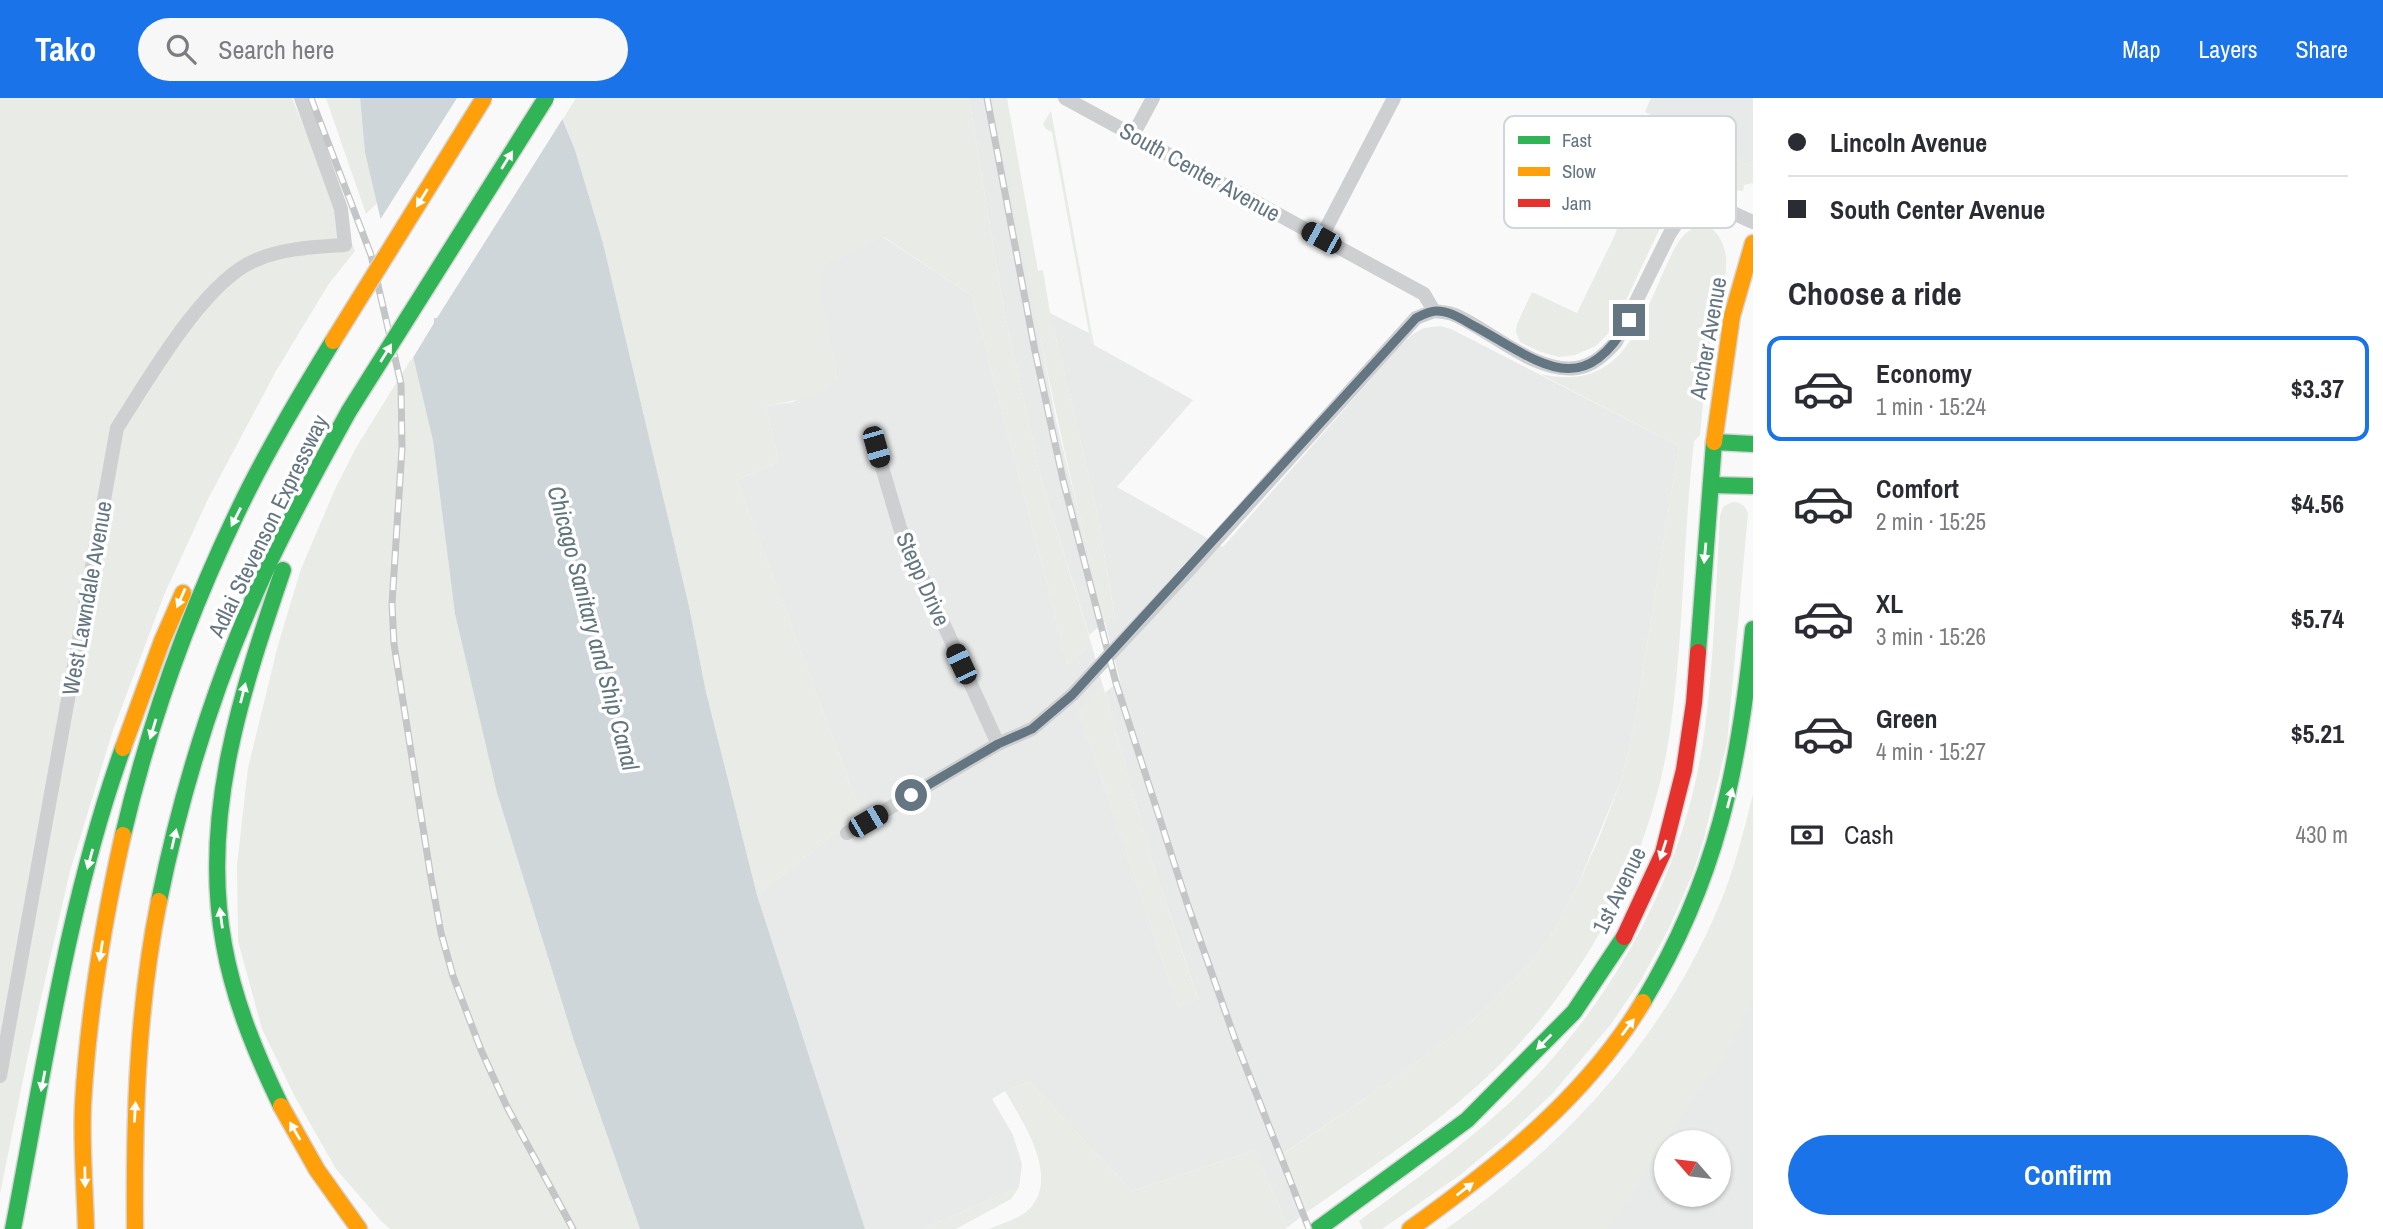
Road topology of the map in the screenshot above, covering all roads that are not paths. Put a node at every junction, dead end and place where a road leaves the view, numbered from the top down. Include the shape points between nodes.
1 (301, 98) edge
2 (484, 98) edge
3 (546, 98) edge
4 (1065, 98) edge
5 (1153, 98) edge
6 (1394, 98) edge
7 (1133, 135) junction
8 (1736, 215) edge
9 (1753, 222) edge
10 (1673, 228) edge
11 (1321, 238) junction
12 (1753, 243) edge
13 (1434, 310) junction
14 (302, 393) junction
15 (1714, 442) junction
16 (1753, 444) edge
17 (876, 447) dead end
18 (316, 471) junction
19 (1711, 485) junction
20 (1753, 486) edge
21 (224, 502) dead end
22 (190, 578) dead end
23 (1753, 629) edge
24 (998, 744) junction
25 (847, 833) dead end
26 (0, 1076) edge
27 (34, 1123) junction
28 (319, 1170) junction
29 (13, 1229) edge
30 (28, 1229) edge
31 (86, 1229) edge
32 (135, 1229) edge
33 (359, 1229) edge
34 (366, 1229) edge
35 (1318, 1229) edge
36 (1410, 1229) edge

1 - 26 street, West Lawndale Avenue via 341,209 345,245 276,253 235,271 207,298 166,351 117,428
2 -> 14 main road, Adlai Stevenson Expressway, bridge
18 -> 3 main road, Adlai Stevenson Expressway, bridge
4 - 7 street, South Center Avenue
5 - 7 street
6 - 11 street
7 - 11 street, South Center Avenue
8 - 9 street, South Center Avenue
10 - 13 street, South Center Avenue via 1616,342 1588,365 1576,369 1545,364 1453,314
11 - 13 street, South Center Avenue via 1423,294
12 - 15 main road, Archer Avenue via 1735,301
13 - 24 street via 1416,318 1072,695 1032,729
14 - 21 main road
14 -> 31 main road, Adlai Stevenson Expressway via 203,589 159,708 122,840 91,1014 83,1109
15 - 16 main road
15 - 19 main road, Archer Avenue
17 - 24 street, Stepp Drive via 900,528
28 -> 18 main road via 254,1051 228,968 218,897 218,829 227,760 248,671
32 -> 18 main road, Adlai Stevenson Expressway via 134,1138 149,958 183,799 254,597
19 - 20 main road
19 -> 35 main road, 1st Avenue via 1694,703 1684,771 1663,853 1624,937 1574,1012 1467,1120
22 -> 27 main road via 120,757 90,856
36 -> 23 main road via 1541,1126 1585,1080 1653,988 1703,887 1732,791
24 - 25 street
27 - 29 main road
27 - 30 main road
28 - 33 main road
28 - 34 main road

